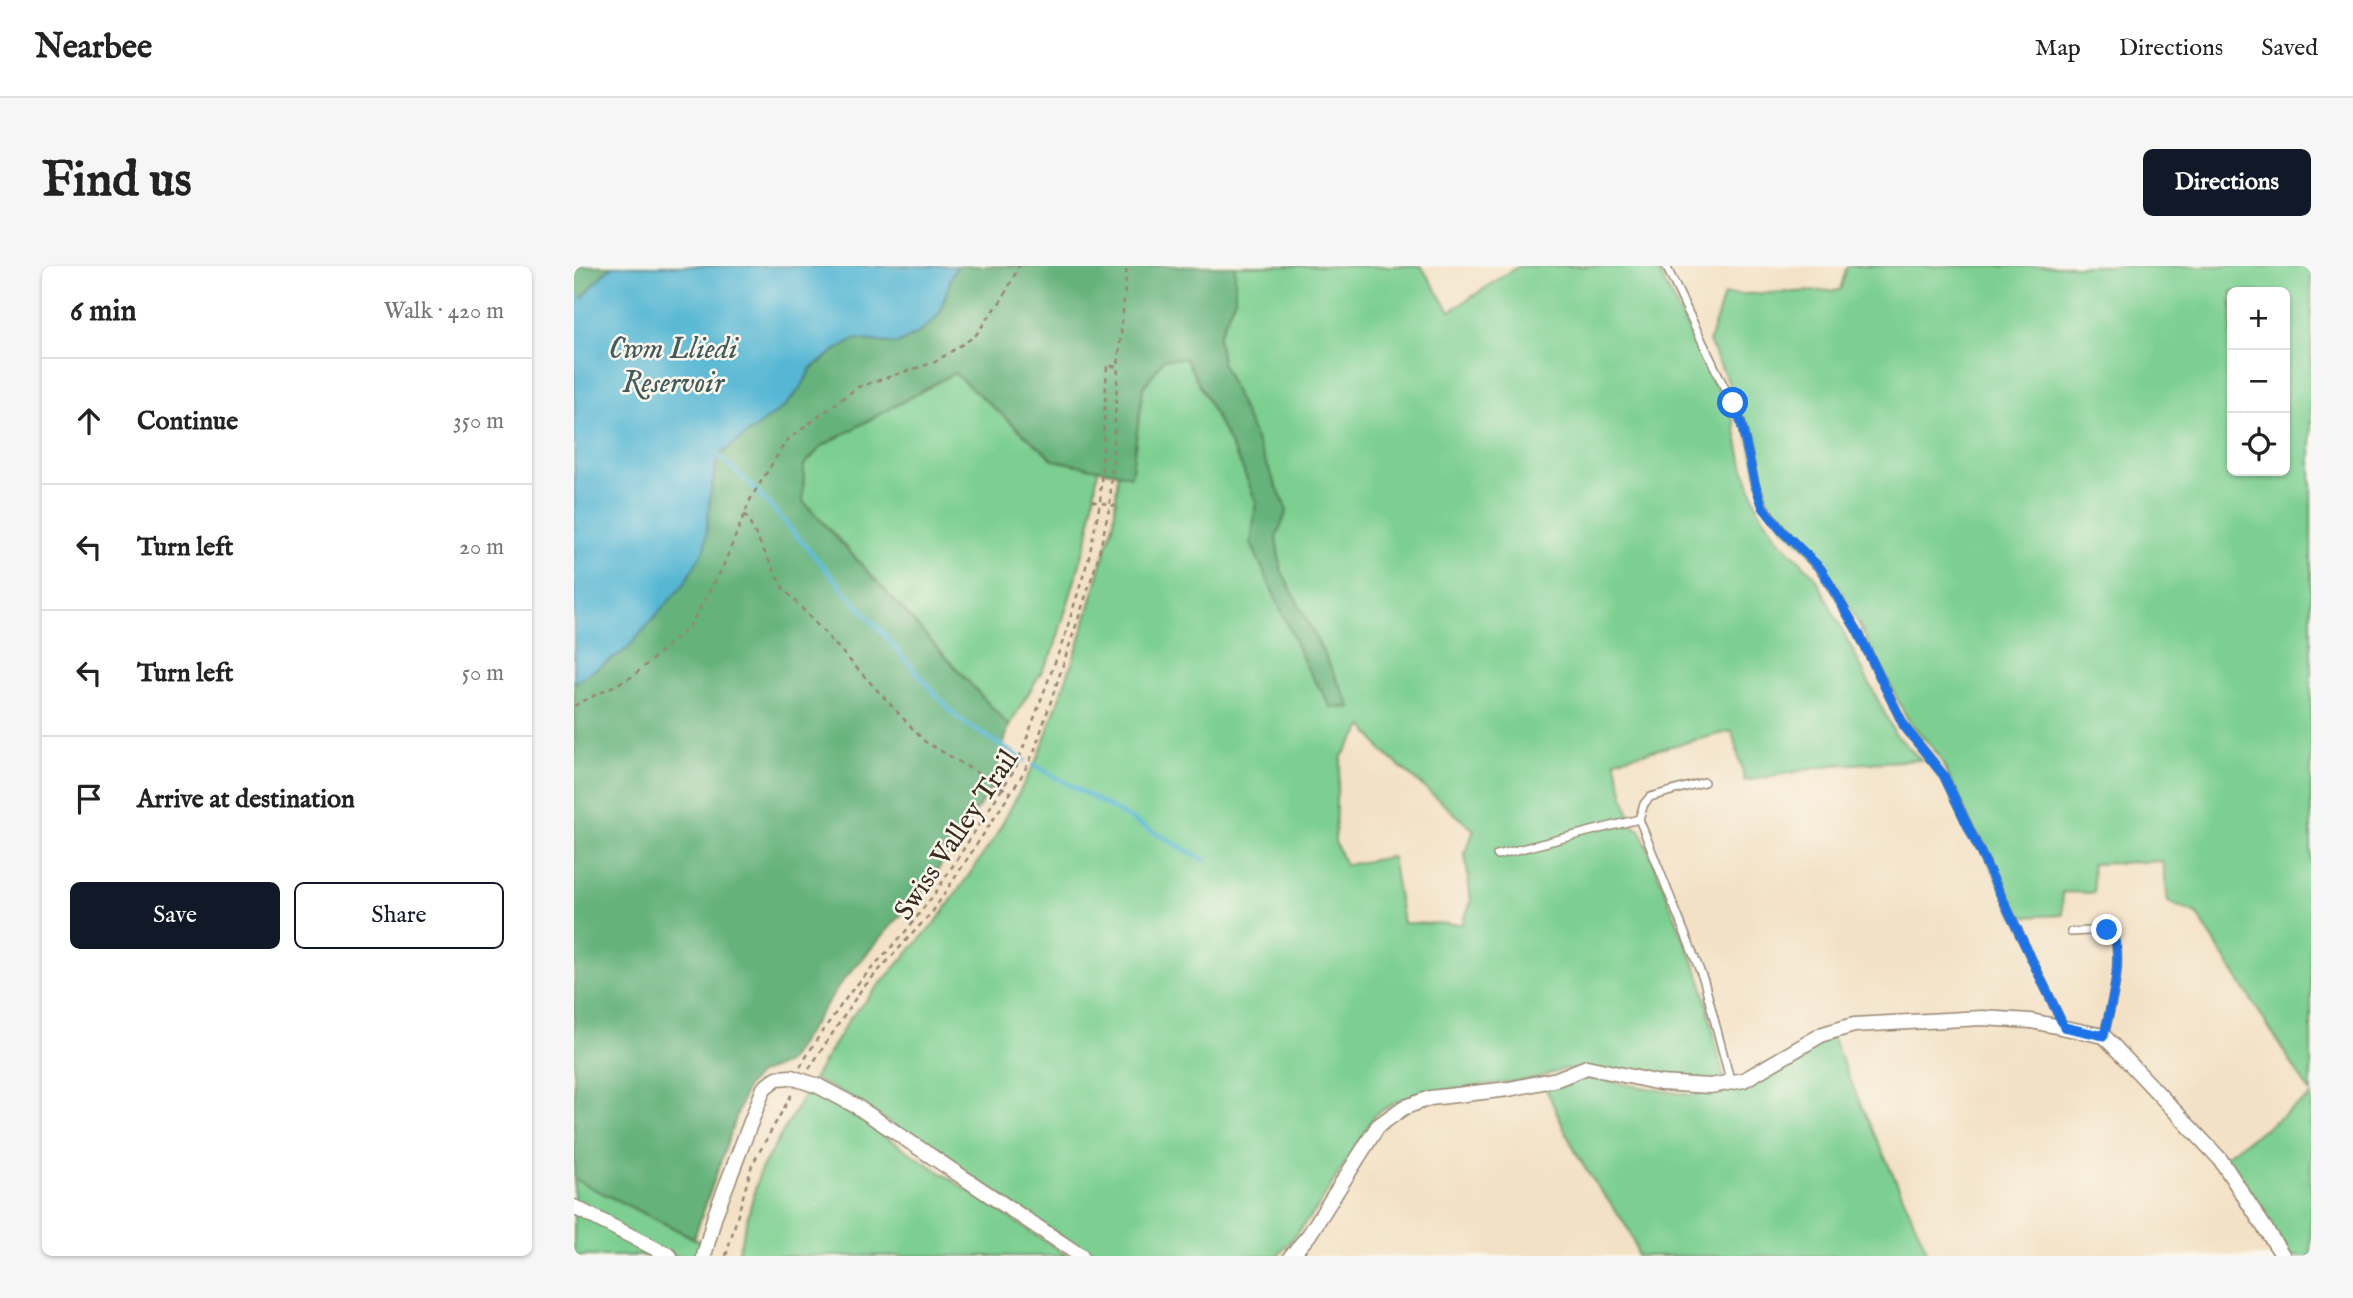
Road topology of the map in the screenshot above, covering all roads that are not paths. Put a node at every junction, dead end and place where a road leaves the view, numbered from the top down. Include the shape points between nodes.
1 (1665, 266) edge
2 (1704, 782) dead end
3 (1639, 819) junction
4 (1497, 855) dead end
5 (2071, 932) dead end
6 (2064, 1027) junction
7 (2104, 1036) junction
8 (1732, 1083) junction
9 (574, 1207) edge
10 (670, 1256) edge
11 (704, 1256) edge
12 (1081, 1256) edge
13 (1291, 1256) edge
14 (2283, 1256) edge

1 - 6 lane via 1737,412 1763,507 1821,569 1904,726 1944,776
2 - 3 lane via 1650,797
3 - 4 lane
3 - 8 lane via 1704,981
5 - 7 lane via 2114,933 2118,969
6 - 7 street
6 - 8 street via 1982,1018 1854,1025 1823,1034
7 - 14 street via 2220,1159
8 - 13 street via 1660,1083 1587,1067 1557,1079 1454,1093 1412,1105 1378,1126 1309,1236
9 - 10 street
11 - 12 street, bridge via 764,1088 778,1078 818,1087 856,1106

